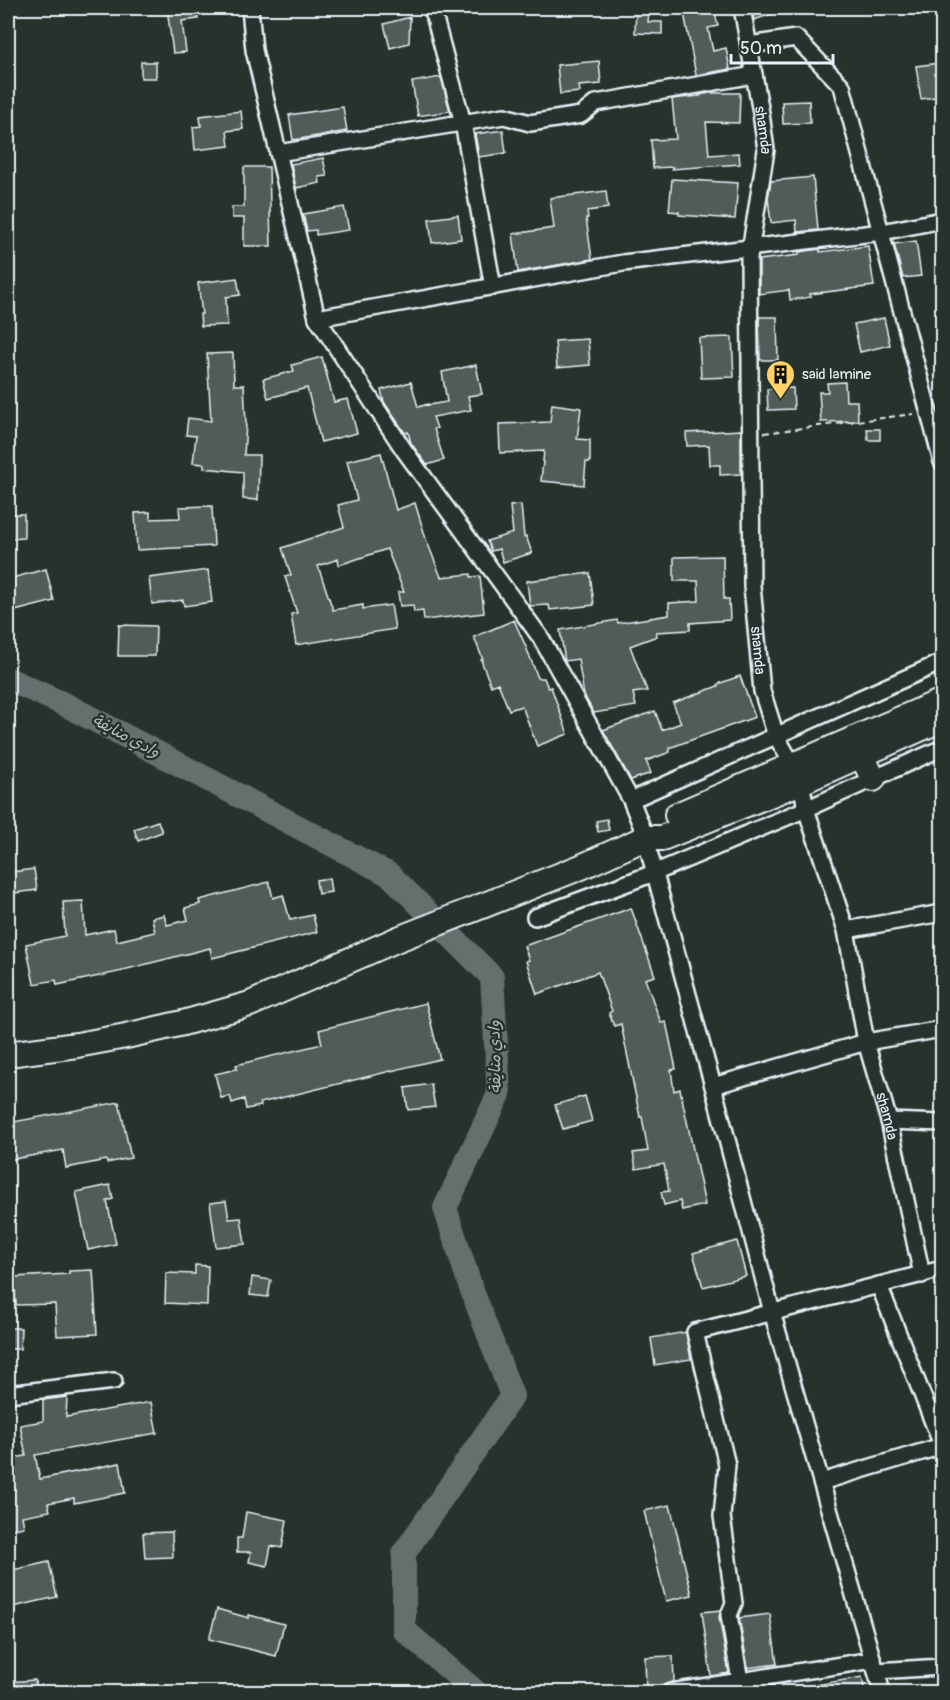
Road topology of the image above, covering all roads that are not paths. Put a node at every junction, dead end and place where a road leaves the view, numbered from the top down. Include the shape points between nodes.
1 (250, 8) edge
2 (432, 8) edge
3 (742, 8) edge
4 (749, 45) junction
5 (754, 75) junction
6 (463, 123) junction
7 (278, 153) junction
8 (942, 220) edge
9 (882, 232) junction
10 (750, 249) junction
11 (493, 286) junction
12 (317, 318) junction
13 (942, 462) edge
14 (942, 662) edge
15 (942, 701) edge
16 (942, 719) edge
17 (776, 736) junction
18 (942, 748) edge
19 (862, 755) junction
20 (797, 774) junction
21 (873, 779) junction
22 (631, 800) junction
23 (806, 809) junction
24 (645, 838) junction
25 (654, 873) junction
26 (942, 913) edge
27 (535, 917) dead end
28 (846, 930) junction
29 (942, 1029) edge
30 (867, 1042) junction
31 (8, 1054) edge
32 (713, 1086) junction
33 (889, 1121) junction
34 (942, 1123) edge
35 (942, 1269) edge
36 (922, 1275) junction
37 (879, 1286) junction
38 (772, 1312) junction
39 (114, 1381) dead end
40 (8, 1394) edge
41 (942, 1446) edge
42 (821, 1482) junction
43 (874, 1666) junction
44 (942, 1666) edge
45 (740, 1681) junction
46 (671, 1692) edge
47 (882, 1692) edge

1 - 7 street via 254,50
2 - 6 street
3 - 4 street, shamda
4 - 5 street, shamda
4 - 9 street via 796,38 842,86
5 - 6 street via 596,103 581,115 540,122 504,116
5 - 10 street, shamda via 766,150
6 - 7 street
6 - 11 street
7 - 12 street
8 - 9 street
9 - 10 street
9 - 13 street
10 - 11 street via 623,263
10 - 17 street, shamda via 752,586 762,691
11 - 12 street
12 - 22 street via 404,450 541,638
14 - 17 street
15 - 20 main road
16 - 19 main road
17 - 20 street, shamda
17 - 22 street
18 - 21 street
19 - 20 main road
19 - 21 main road
20 - 23 street, shamda
20 - 24 main road via 656,824
21 - 23 street
22 - 24 street
23 - 25 street
23 - 28 street, shamda
24 - 25 street
24 - 31 main road via 250,1004 126,1036
25 - 27 street
25 - 32 street
26 - 28 street
28 - 30 street, shamda
29 - 30 street
30 - 32 street
30 - 33 street, shamda
32 - 38 street
33 - 34 street
33 - 36 street, shamda
35 - 36 street
36 - 37 street
37 - 38 street
37 - 41 street
38 - 42 street
38 - 45 street via 695,1332 727,1465 722,1516 734,1603 729,1616
39 - 40 street
41 - 42 street
42 - 43 street
43 - 44 street
43 - 45 street
43 - 47 street
45 - 46 street

